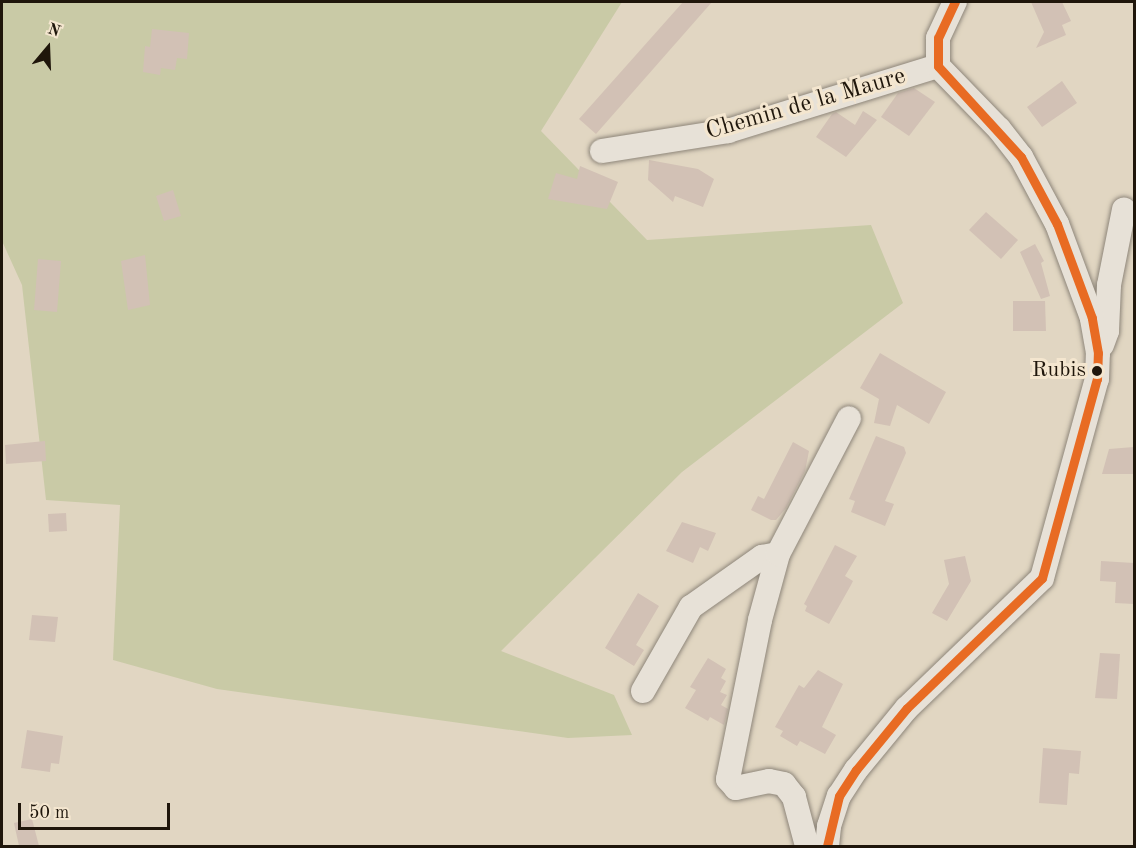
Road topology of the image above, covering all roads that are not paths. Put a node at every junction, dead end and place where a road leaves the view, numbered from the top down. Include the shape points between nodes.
1 (955, 2) edge
2 (938, 66) junction
3 (602, 151) dead end
4 (1124, 209) dead end
5 (1098, 353) junction
6 (849, 418) dead end
7 (778, 554) junction
8 (643, 691) dead end
9 (807, 846) edge
10 (827, 846) edge

1 - 2 street, Chemin de la Maure via 938,38
2 - 3 street, Chemin de la Maure via 728,131
2 - 5 street, Chemin de la Maure via 999,129 1021,158 1057,224 1092,318
4 - 5 street via 1108,285 1107,331
5 - 10 street, Chemin de la Maure via 1097,379 1042,578 907,708 856,770 839,796
6 - 7 street
7 - 8 street via 762,557 691,607
7 - 9 street via 760,620 728,779 736,788 769,781 784,784 794,797

